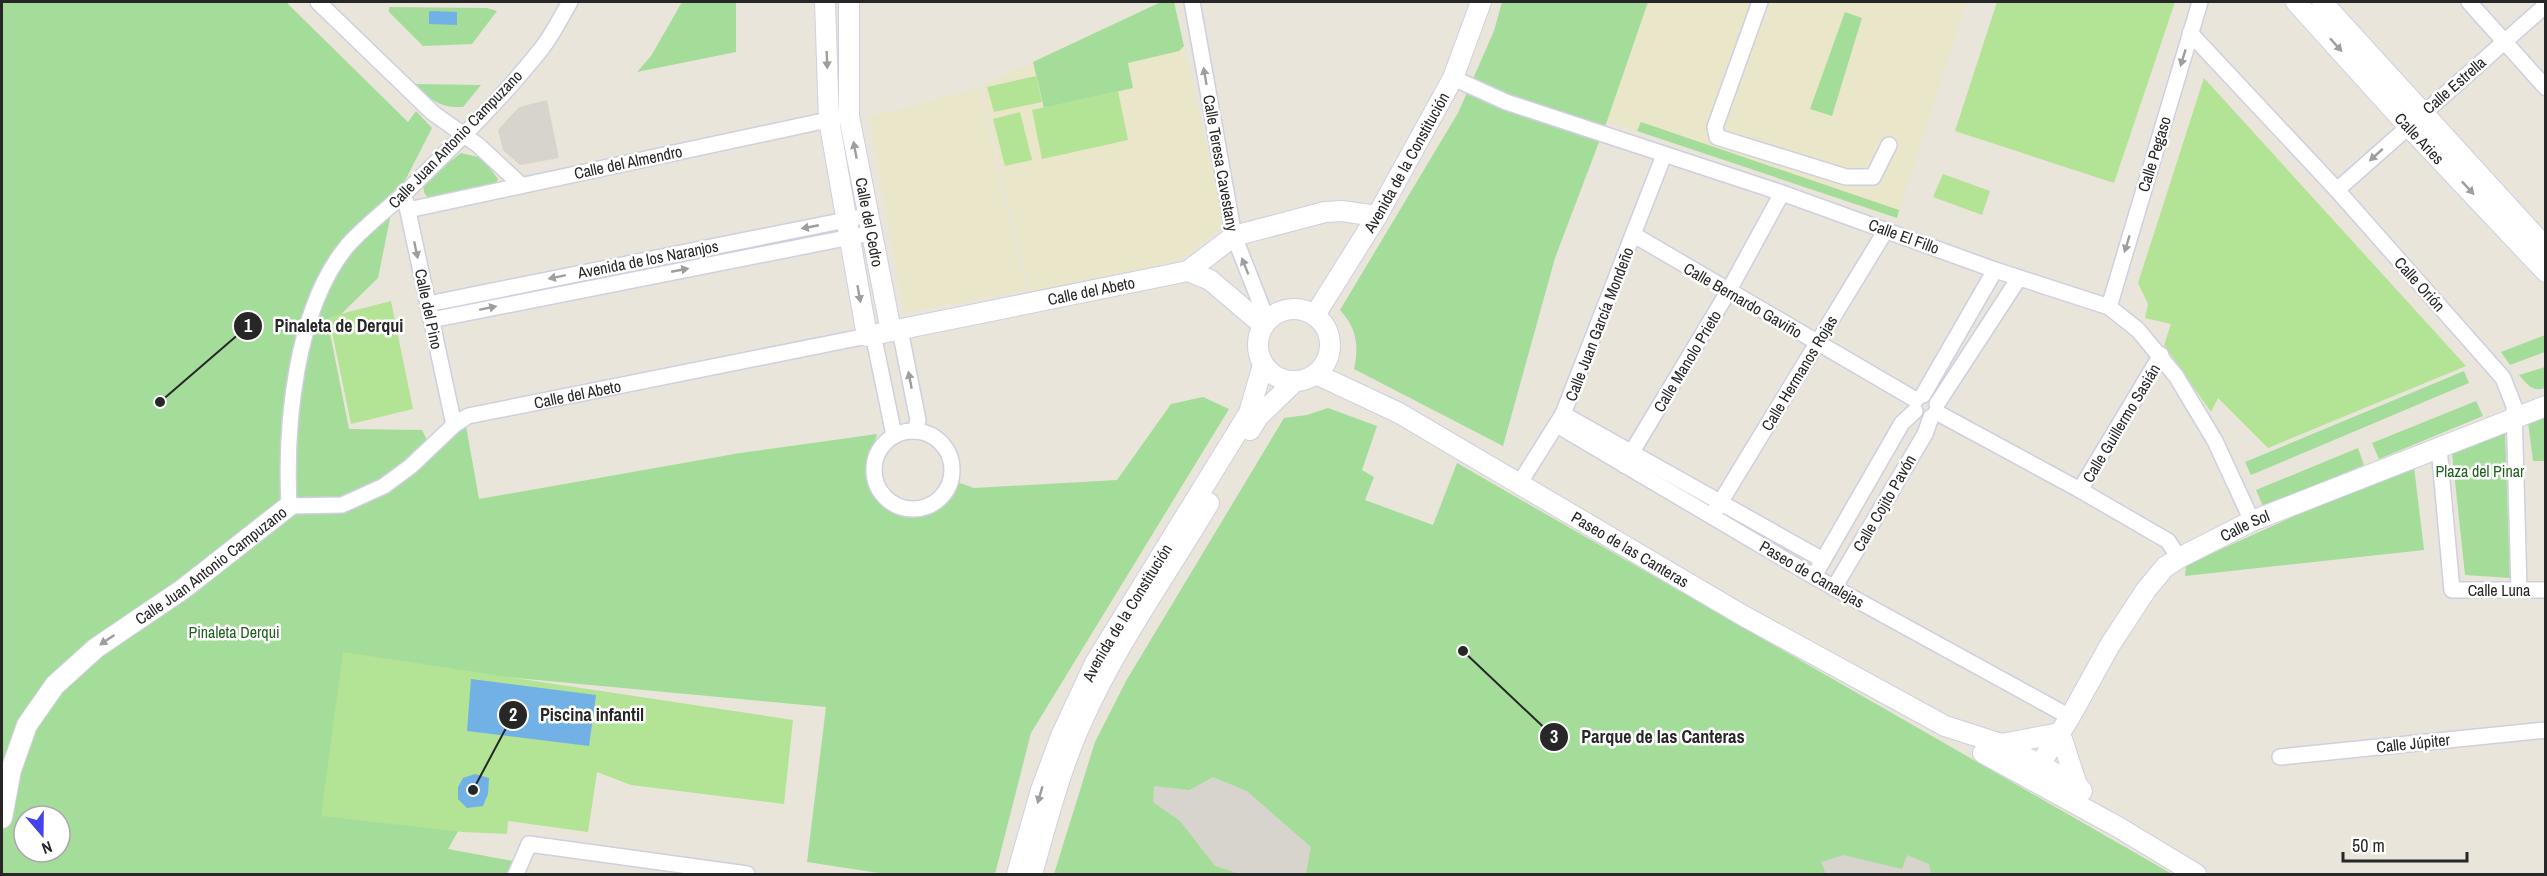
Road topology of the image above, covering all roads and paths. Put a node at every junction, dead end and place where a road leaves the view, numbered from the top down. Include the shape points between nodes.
1 (318, 2) edge
2 (570, 2) edge
3 (825, 2) edge
4 (849, 2) edge
5 (1192, 2) edge
6 (1481, 2) edge
7 (1760, 2) edge
8 (2200, 2) edge
9 (2296, 2) edge
10 (2322, 2) edge
11 (2469, 2) edge
12 (2546, 4) edge
13 (2190, 33) junction
14 (2505, 41) junction
15 (1453, 78) junction
16 (2546, 88) edge
17 (849, 116) junction
18 (829, 120) junction
19 (2415, 120) junction
20 (464, 134) junction
21 (1888, 145) dead end
22 (1664, 155) junction
23 (521, 185) junction
24 (2337, 190) junction
25 (404, 193) junction
26 (1782, 193) junction
27 (408, 210) junction
28 (1377, 216) junction
29 (869, 225) junction
30 (848, 228) junction
31 (1886, 230) junction
32 (1634, 235) junction
33 (1234, 236) junction
34 (2546, 248) edge
35 (1995, 270) junction
36 (1188, 271) junction
37 (2546, 272) edge
38 (2019, 278) junction
39 (1728, 292) junction
40 (428, 304) junction
41 (2109, 307) junction
42 (1315, 315) junction
43 (431, 320) junction
44 (1265, 323) junction
45 (883, 333) junction
46 (1816, 343) junction
47 (2161, 355) junction
48 (1263, 365) junction
49 (1317, 374) junction
50 (1294, 382) junction
51 (1918, 402) junction
52 (2546, 406) edge
53 (1935, 411) junction
54 (2514, 419) junction
55 (1560, 420) junction
56 (454, 425) junction
57 (915, 431) junction
58 (894, 435) junction
59 (2439, 448) junction
60 (1633, 452) junction
61 (1624, 465) junction
62 (1518, 484) junction
63 (2080, 490) junction
64 (1721, 502) junction
65 (289, 506) junction
66 (1712, 516) junction
67 (2252, 521) junction
68 (1824, 558) junction
69 (2179, 558) junction
70 (1846, 567) junction
71 (1813, 576) junction
72 (1834, 588) junction
73 (2519, 590) junction
74 (2546, 590) edge
75 (2065, 725) junction
76 (1945, 726) junction
77 (2546, 730) edge
78 (2001, 744) junction
79 (1983, 753) junction
80 (2280, 757) dead end
81 (2039, 766) junction
82 (2074, 794) junction
83 (2, 818) edge
84 (516, 874) edge
85 (747, 874) edge
86 (1017, 874) edge
87 (1032, 874) edge
88 (2196, 874) edge

1 - 20 street via 433,113
2 - 20 street, Calle Juan Antonio Campuzano via 543,46
3 -> 18 street, Calle del Cedro
4 - 17 street, Calle del Cedro
33 -> 5 street, Calle Teresa Cavestany
6 - 15 street, Avenida de la Constitución
7 - 21 street via 1716,128 1717,137 1846,177 1873,177
8 - 13 street, Calle Pegaso
9 -> 19 street, Calle Aries
10 - 19 street, Calle Aries
11 - 14 street
12 - 14 street, Calle Estrella
13 - 24 street, Calle Orión
13 -> 41 street, Calle Pegaso
14 - 16 street
14 - 19 street, Calle Estrella
15 - 22 street, Calle El Fillo via 1506,102
15 - 28 street, Avenida de la Constitución
17 - 18 street, Calle del Almendro
29 -> 17 street, Calle del Cedro
18 - 23 street, Calle del Almendro
18 - 30 street, Calle del Cedro
19 -> 24 street, Calle Estrella
19 - 34 street, Calle Aries
19 -> 37 street, Calle Aries
20 - 23 street
20 - 25 street, Calle Juan Antonio Campuzano
22 - 26 street, Calle El Fillo
22 - 32 street, Calle Juan García Mondeño
23 - 27 street, Calle del Almendro
24 - 54 street, Calle Orión via 2503,378 2511,394
25 - 27 street, Calle del Pino
25 - 65 street, Calle Juan Antonio Campuzano via 348,246 316,301 292,401 288,433
26 - 31 street, Calle El Fillo
26 - 39 street, Calle Manolo Prieto
27 -> 40 street, Calle del Pino
28 - 33 street via 1325,212
28 - 42 street, Avenida de la Constitución
29 - 30 street, Avenida de los Naranjos
29 - 45 street, Calle del Cedro
30 -> 40 street, Avenida de los Naranjos
43 -> 30 street, Avenida de los Naranjos
30 -> 45 street, Calle del Cedro
31 - 35 street, Calle El Fillo
31 - 46 street, Calle Hermanos Rojas
32 - 39 street, Calle Bernardo Gaviño
32 - 55 street, Calle Juan García Mondeño
33 - 36 street
44 -> 33 street, Calle Teresa Cavestany
35 - 38 street, Calle El Fillo
35 - 51 street, Calle Cojito Pavón
36 - 44 street via 1210,280
36 - 45 street, Calle del Abeto
38 - 41 street, Calle El Fillo
38 - 53 street, Calle Cojito Pavón
39 - 46 street, Calle Bernardo Gaviño
39 - 60 street, Calle Manolo Prieto
40 - 43 street, Calle del Pino
41 - 47 street, Calle El Fillo
42 - 44 street via 1290,309
42 - 49 street via 1323,323 1331,344
43 - 56 street, Calle del Pino
44 - 48 street via 1257,345
45 - 56 street, Calle del Abeto via 468,416
57 -> 45 street, Calle del Cedro via 918,420
45 - 58 street, Calle del Cedro
46 - 51 street, Calle Bernardo Gaviño
46 - 64 street, Calle Hermanos Rojas
47 - 63 street, Calle Guillermo Sasián
47 - 67 street, Calle El Fillo via 2216,441
48 - 50 street via 1271,374
48 -> 86 street, Avenida de la Constitución via 1249,414 1095,663 1041,790
49 - 50 street
49 - 62 street, Paseo de las Canteras via 1399,413
50 - 87 street, Avenida de la Constitución via 1252,426 1109,669 1063,768
51 - 53 street via 1924,418
51 - 53 street via 1930,395
51 - 68 street, Calle Cojito Pavón
52 - 54 street, Calle Sol
53 - 63 street
53 - 70 street, Calle Cojito Pavón
54 - 59 street, Calle Sol
54 - 73 street, Calle Orión
55 - 60 street
55 - 61 street, Paseo de Canalejas
55 - 62 street, Calle Juan García Mondeño
56 - 65 street, Calle del Abeto via 384,486 342,505
57 - 58 street
57 - 58 street via 930,434 941,443 952,470 942,496 917,508 903,508 890,502 874,480 876,454
59 - 67 street, Calle Sol
59 - 73 street, Calle Luna via 2452,590
60 - 61 street, Calle Manolo Prieto
60 - 64 street
61 - 66 street, Paseo de Canalejas
62 - 76 street, Paseo de las Canteras via 1732,609
63 - 69 street via 2168,541
64 - 66 street, Calle Hermanos Rojas
64 - 68 street
65 -> 83 street, Calle Juan Antonio Campuzano via 183,589 96,648 55,685 27,725 10,770
66 - 71 street, Paseo de Canalejas
67 - 69 street, Calle Sol
68 - 70 street
68 - 71 street, Calle Cojito Pavón
69 - 75 street, Calle Sol via 2165,567 2146,590
70 - 72 street, Calle Cojito Pavón
71 - 72 street, Paseo de Canalejas
72 - 75 street, Paseo de Canalejas
73 - 74 street, Calle Luna
75 - 78 street
75 - 81 street, Calle Sol
75 - 82 street
76 - 78 street
76 - 79 street
77 - 80 street, Calle Júpiter
78 - 81 street
79 - 81 street via 2022,766
79 - 82 street
81 - 82 street via 2047,780
82 - 88 street via 2118,827
84 - 85 street via 529,844

